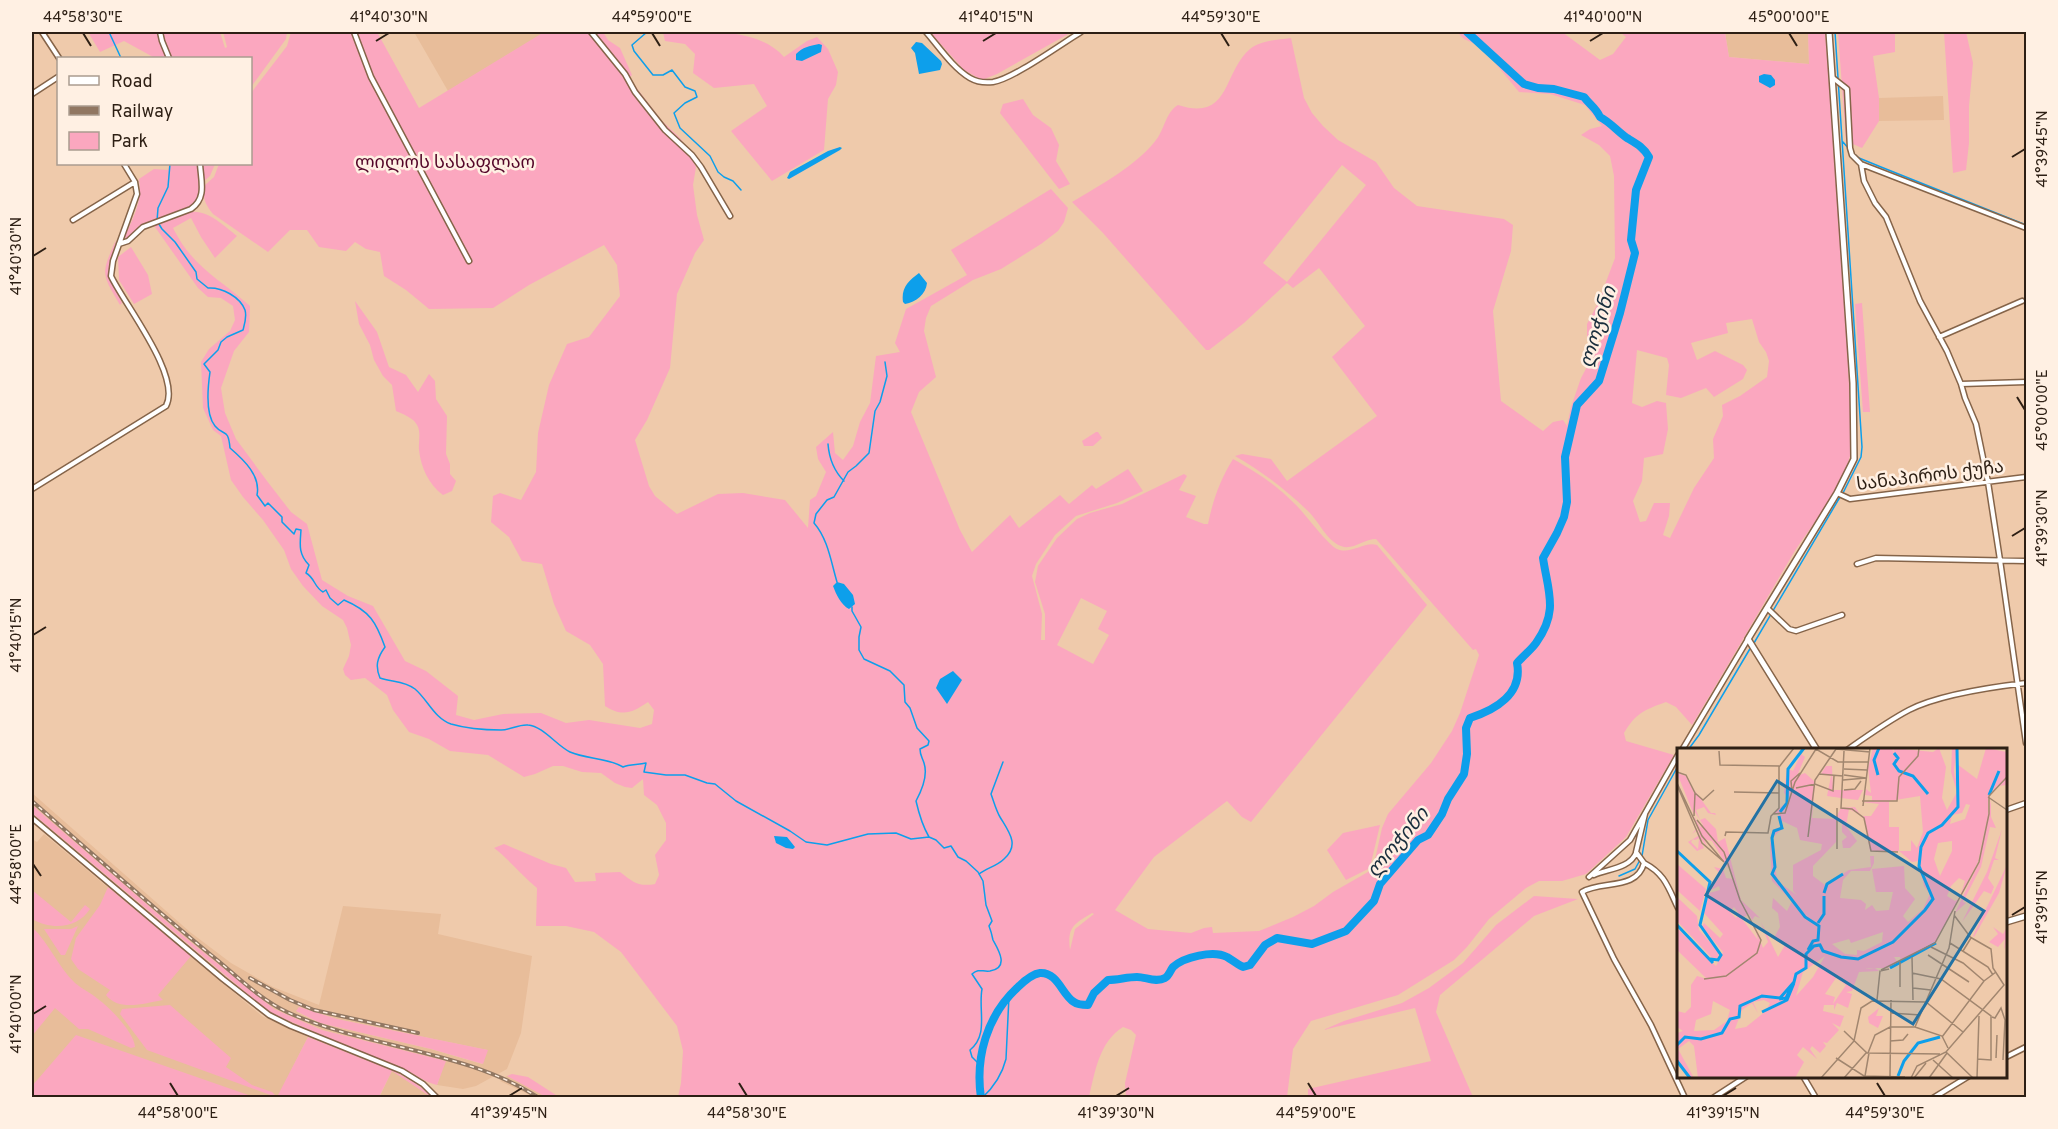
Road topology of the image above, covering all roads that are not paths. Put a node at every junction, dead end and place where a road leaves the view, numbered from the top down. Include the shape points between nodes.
1 (42, 32) edge
2 (160, 32) edge
3 (354, 32) edge
4 (591, 32) edge
5 (926, 32) edge
6 (1081, 32) edge
7 (1829, 32) edge
8 (58, 57) edge
9 (170, 57) edge
10 (57, 78) edge
11 (1837, 81) junction
12 (32, 94) edge
13 (1861, 164) junction
14 (125, 165) edge
15 (200, 165) edge
16 (135, 182) junction
17 (730, 216) dead end
18 (74, 220) dead end
19 (2026, 228) edge
20 (119, 244) junction
21 (469, 261) dead end
22 (2022, 301) dead end
23 (1939, 337) junction
24 (2026, 382) edge
25 (1961, 384) junction
26 (2026, 477) edge
27 (1988, 482) junction
28 (32, 489) edge
29 (1837, 493) junction
30 (2001, 560) junction
31 (2026, 561) edge
32 (1857, 564) dead end
33 (1767, 608) junction
34 (1842, 615) dead end
35 (1748, 639) junction
36 (2026, 683) edge
37 (2020, 684) junction
38 (2026, 743) edge
39 (1686, 744) junction
40 (1683, 748) edge
41 (1689, 748) edge
42 (1816, 748) edge
43 (1850, 748) edge
44 (1677, 757) edge
45 (2026, 803) edge
46 (2007, 810) edge
47 (1645, 814) junction
48 (32, 818) edge
49 (1636, 852) junction
50 (1644, 863) junction
51 (1677, 906) edge
52 (2026, 916) edge
53 (2007, 922) edge
54 (2026, 1047) edge
55 (2007, 1056) edge
56 (1746, 1078) edge
57 (1804, 1078) edge
58 (1967, 1078) edge
59 (437, 1098) edge
60 (1685, 1098) edge
61 (1713, 1098) edge
62 (1816, 1098) edge
63 (1934, 1098) edge

1 - 8 street
2 - 9 street
3 - 21 street via 371,77
4 - 17 street via 665,130 692,155
5 - 6 street via 962,72 972,79 994,82
7 - 11 street
10 - 12 street
11 - 13 street via 1848,89 1850,148
11 - 29 street via 1855,449
13 - 19 street
13 - 23 street via 1864,181 1886,217
14 - 16 street
15 - 20 street via 202,197 197,205 143,227
16 - 18 street
16 - 20 street via 135,205
20 - 28 street via 111,276 161,360 169,403
22 - 23 street
23 - 25 street
24 - 25 street
25 - 27 street via 1976,424
26 - 27 street, სანაპიროს ქუჩა
27 - 29 street, სანაპიროს ქუჩა via 1851,499
27 - 30 street
29 - 33 street
30 - 31 street
30 - 32 street via 1876,558
30 - 37 street
33 - 34 street via 1796,631
33 - 35 street
35 - 39 street
35 - 42 street
36 - 37 street
37 - 38 street
37 - 43 street via 1969,692 1911,709
39 - 40 street
39 - 41 street
44 - 47 street
45 - 46 street
47 - 49 street
47 - 49 street via 1630,840 1589,877 1628,863
48 - 59 street via 269,1015 402,1071
49 - 50 street
50 - 51 street via 1663,877
50 - 60 street via 1641,872 1630,880 1582,892
52 - 53 street
54 - 55 street
56 - 61 street
57 - 62 street
58 - 63 street

